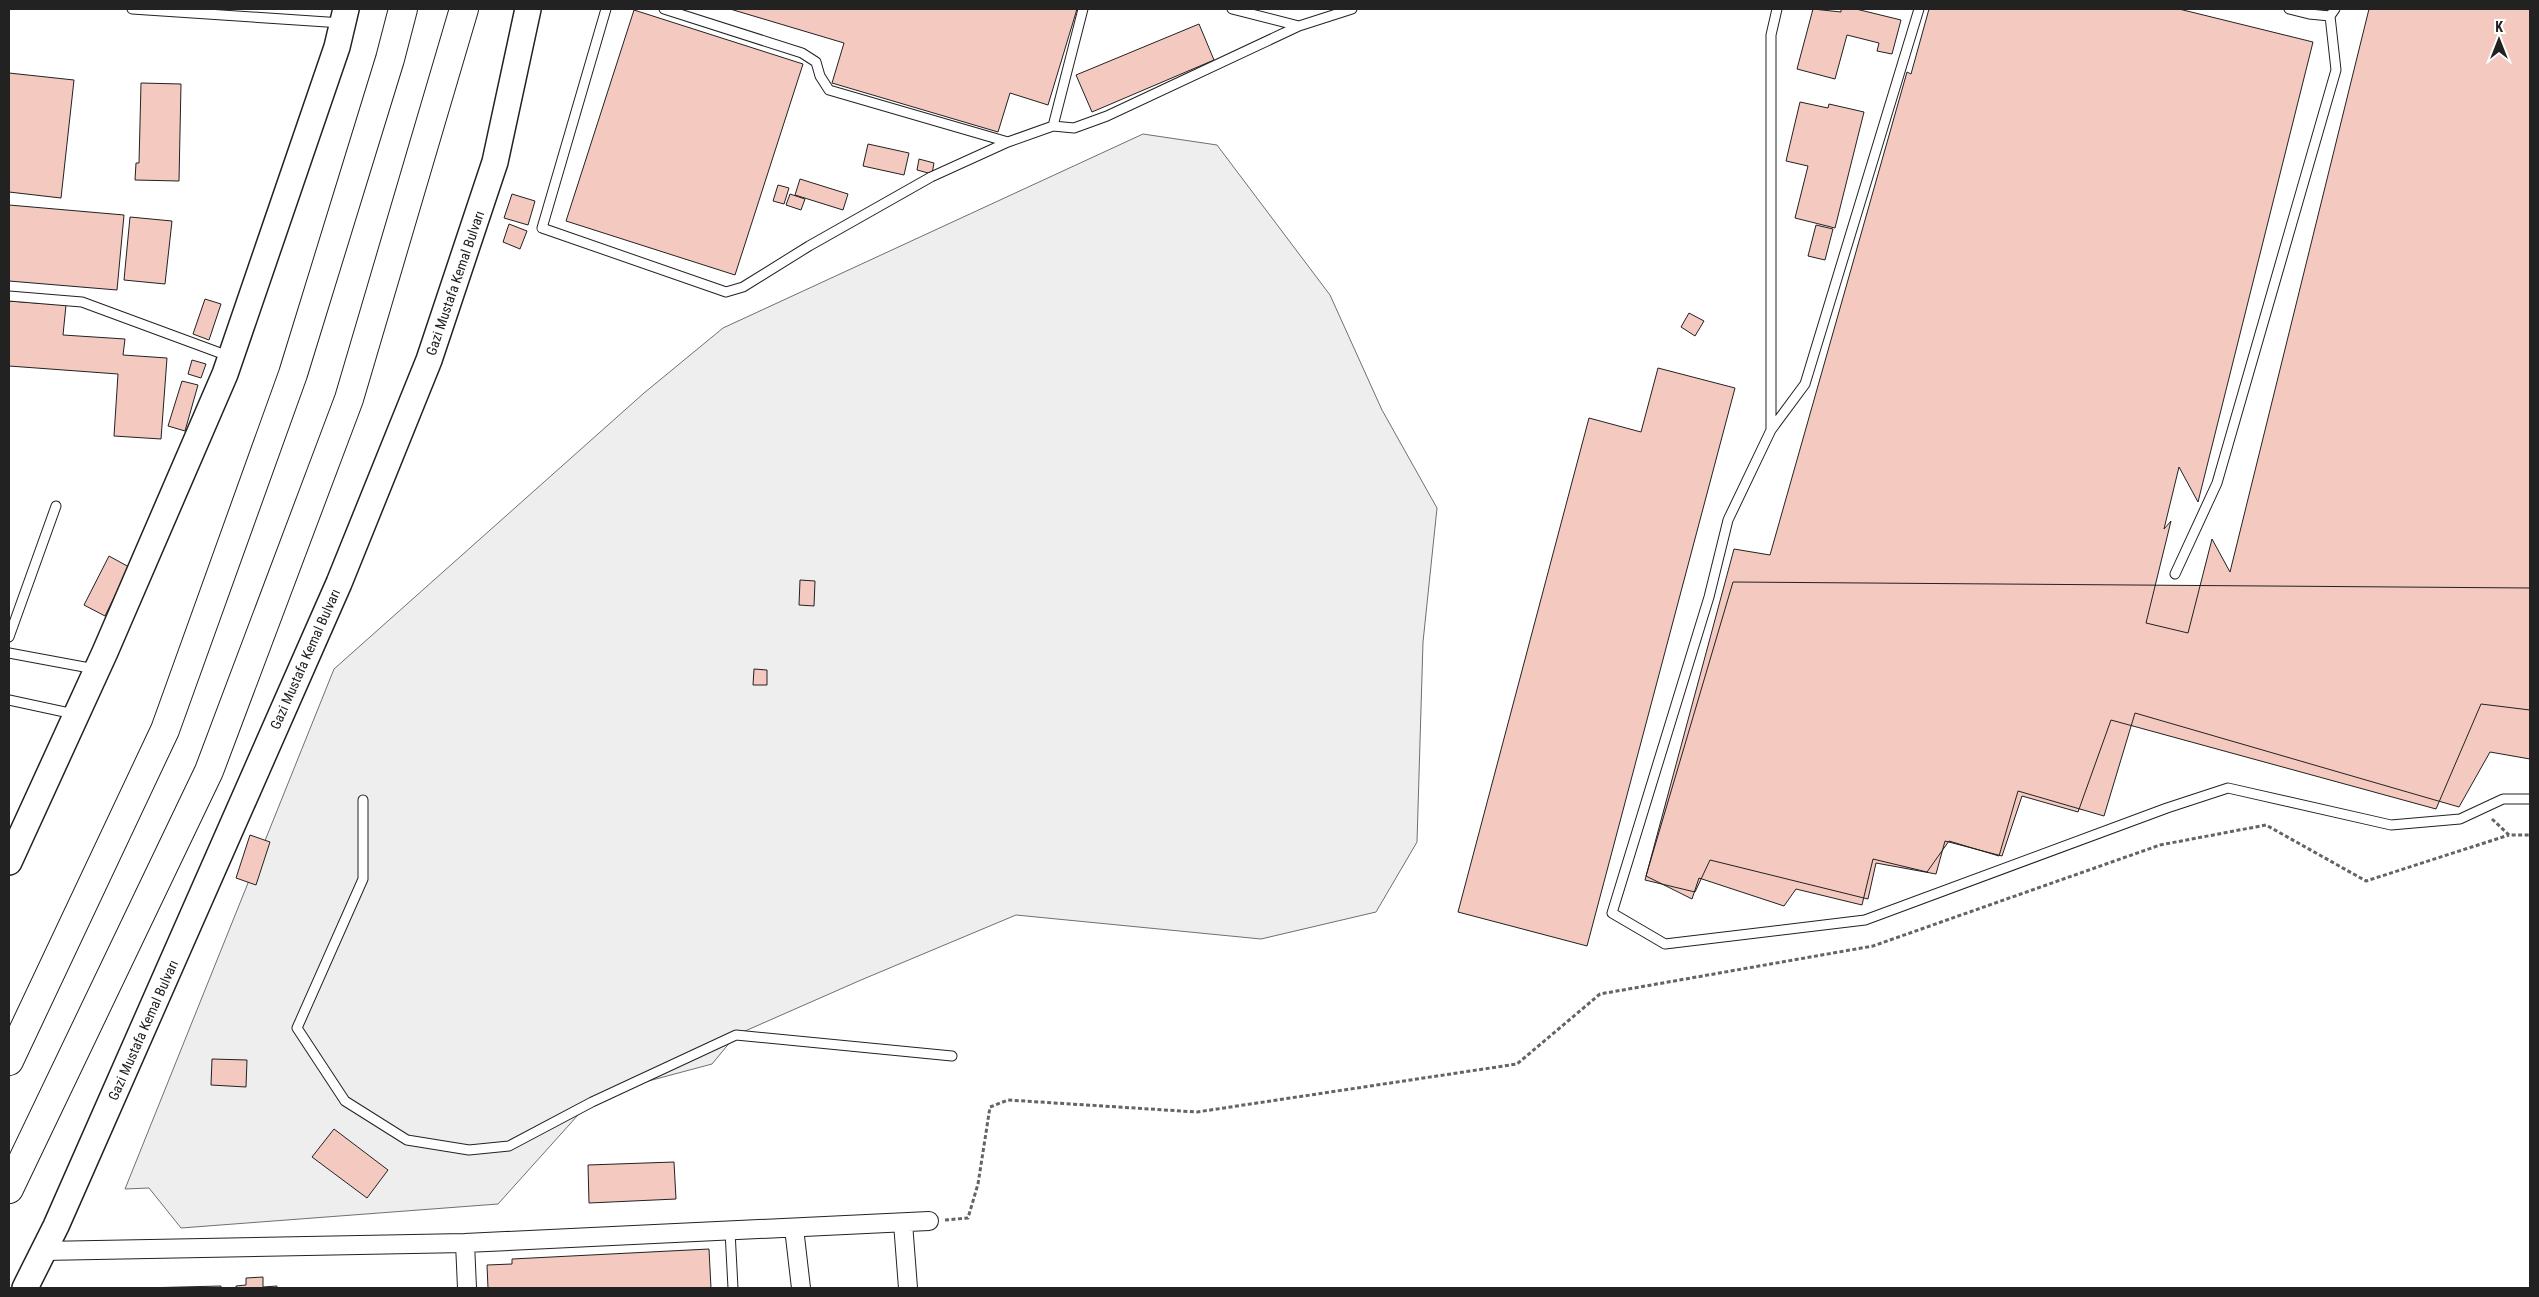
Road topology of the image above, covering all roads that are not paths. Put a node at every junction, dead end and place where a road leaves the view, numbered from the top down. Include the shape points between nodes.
1 (132, 9) edge
2 (403, 9) edge
3 (464, 9) edge
4 (528, 9) edge
5 (606, 9) edge
6 (664, 9) edge
7 (1083, 9) edge
8 (1232, 9) edge
9 (1352, 9) edge
10 (1777, 9) edge
11 (1919, 9) edge
12 (2289, 9) edge
13 (2332, 12) edge
14 (344, 16) edge
15 (1299, 26) junction
16 (1053, 126) junction
17 (1008, 142) junction
18 (9, 296) edge
19 (231, 357) junction
20 (1771, 430) junction
21 (56, 506) dead end
22 (2176, 574) dead end
23 (9, 637) edge
24 (9, 654) edge
25 (97, 669) junction
26 (9, 700) edge
27 (76, 714) junction
28 (2530, 799) edge
29 (363, 800) dead end
30 (9, 862) edge
31 (10, 1054) edge
32 (952, 1056) dead end
33 (9, 1188) edge
34 (929, 1221) road end
35 (903, 1223) junction
36 (794, 1228) junction
37 (730, 1231) junction
38 (465, 1243) junction
39 (43, 1252) junction
40 (25, 1288) edge
41 (467, 1288) edge
42 (733, 1288) edge
43 (800, 1288) edge
44 (908, 1288) edge

1 - 14 lane
2 - 31 highway via 293,374 165,730
3 - 33 highway via 349,399 209,771
4 - 39 street, Gazi Mustafa Kemal Bulvarı via 495,162 429,360 339,583
5 - 17 lane via 542,228 726,292 743,287 931,176
6 - 17 lane via 802,52 816,62 820,76 830,90
7 - 16 lane
8 - 15 lane
9 - 15 lane
10 - 20 lane via 1772,35
11 - 20 lane via 1805,384
12 - 13 lane via 2309,14
13 - 22 lane via 2336,70 2217,483
14 - 19 street via 337,47
15 - 16 lane via 1220,66 1107,116 1074,128
16 - 17 lane
18 - 19 lane via 82,302
19 - 25 street
20 - 28 lane via 1728,520 1710,597 1612,913 1665,944 1864,920 2228,788 2392,825 2460,819 2503,799
21 - 23 lane
24 - 25 lane
25 - 27 street
26 - 27 lane
27 - 30 street
29 - 32 lane via 363,880 297,1028 345,1101 407,1140 469,1150 509,1146 592,1102 736,1035
34 - 35 street
35 - 36 street
35 - 44 street
36 - 37 street
36 - 43 street
37 - 38 street
37 - 42 lane
38 - 39 street
38 - 41 street
39 - 40 street, Gazi Mustafa Kemal Bulvarı

